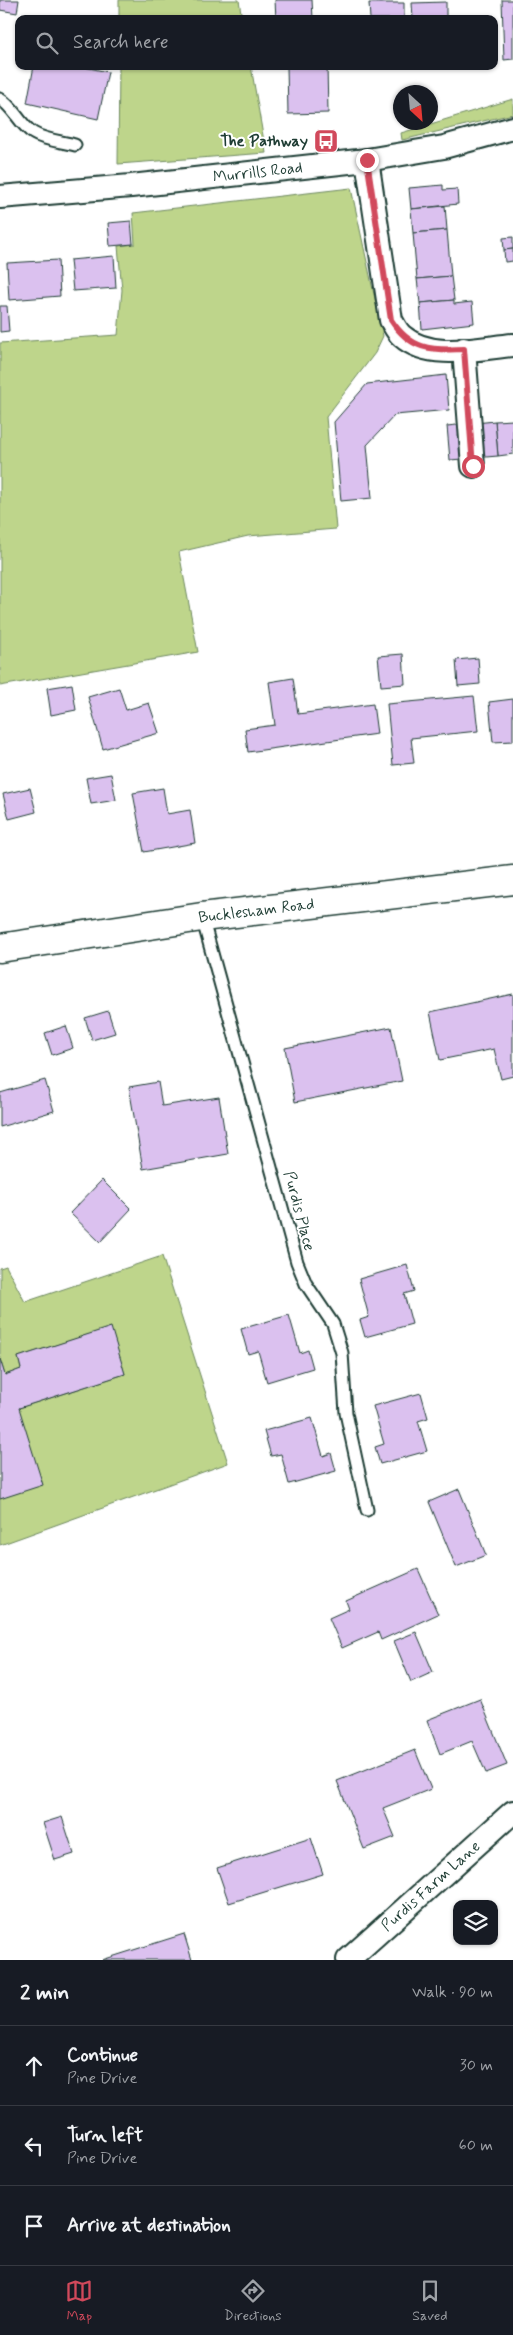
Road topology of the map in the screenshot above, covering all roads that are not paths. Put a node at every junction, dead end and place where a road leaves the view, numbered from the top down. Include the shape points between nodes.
1 (0, 99) edge
2 (513, 128) edge
3 (75, 145) dead end
4 (367, 160) junction
5 (0, 197) edge
6 (513, 346) edge
7 (464, 349) junction
8 (473, 466) dead end
9 (513, 880) edge
10 (202, 917) junction
11 (0, 948) edge
12 (367, 1510) dead end
13 (513, 1812) edge
14 (348, 1960) edge

1 - 3 lane via 34,134
2 - 4 street, Murrills Road via 444,147
4 - 5 street, Murrills Road
4 - 7 street via 391,320 401,335 421,348
6 - 7 street
7 - 8 street
9 - 10 street, Bucklesham Road
10 - 11 street, Bucklesham Road
10 - 12 lane, Purdis Place via 296,1262 306,1284 333,1324 342,1353 346,1414
13 - 14 street, Purdis Farm Lane

